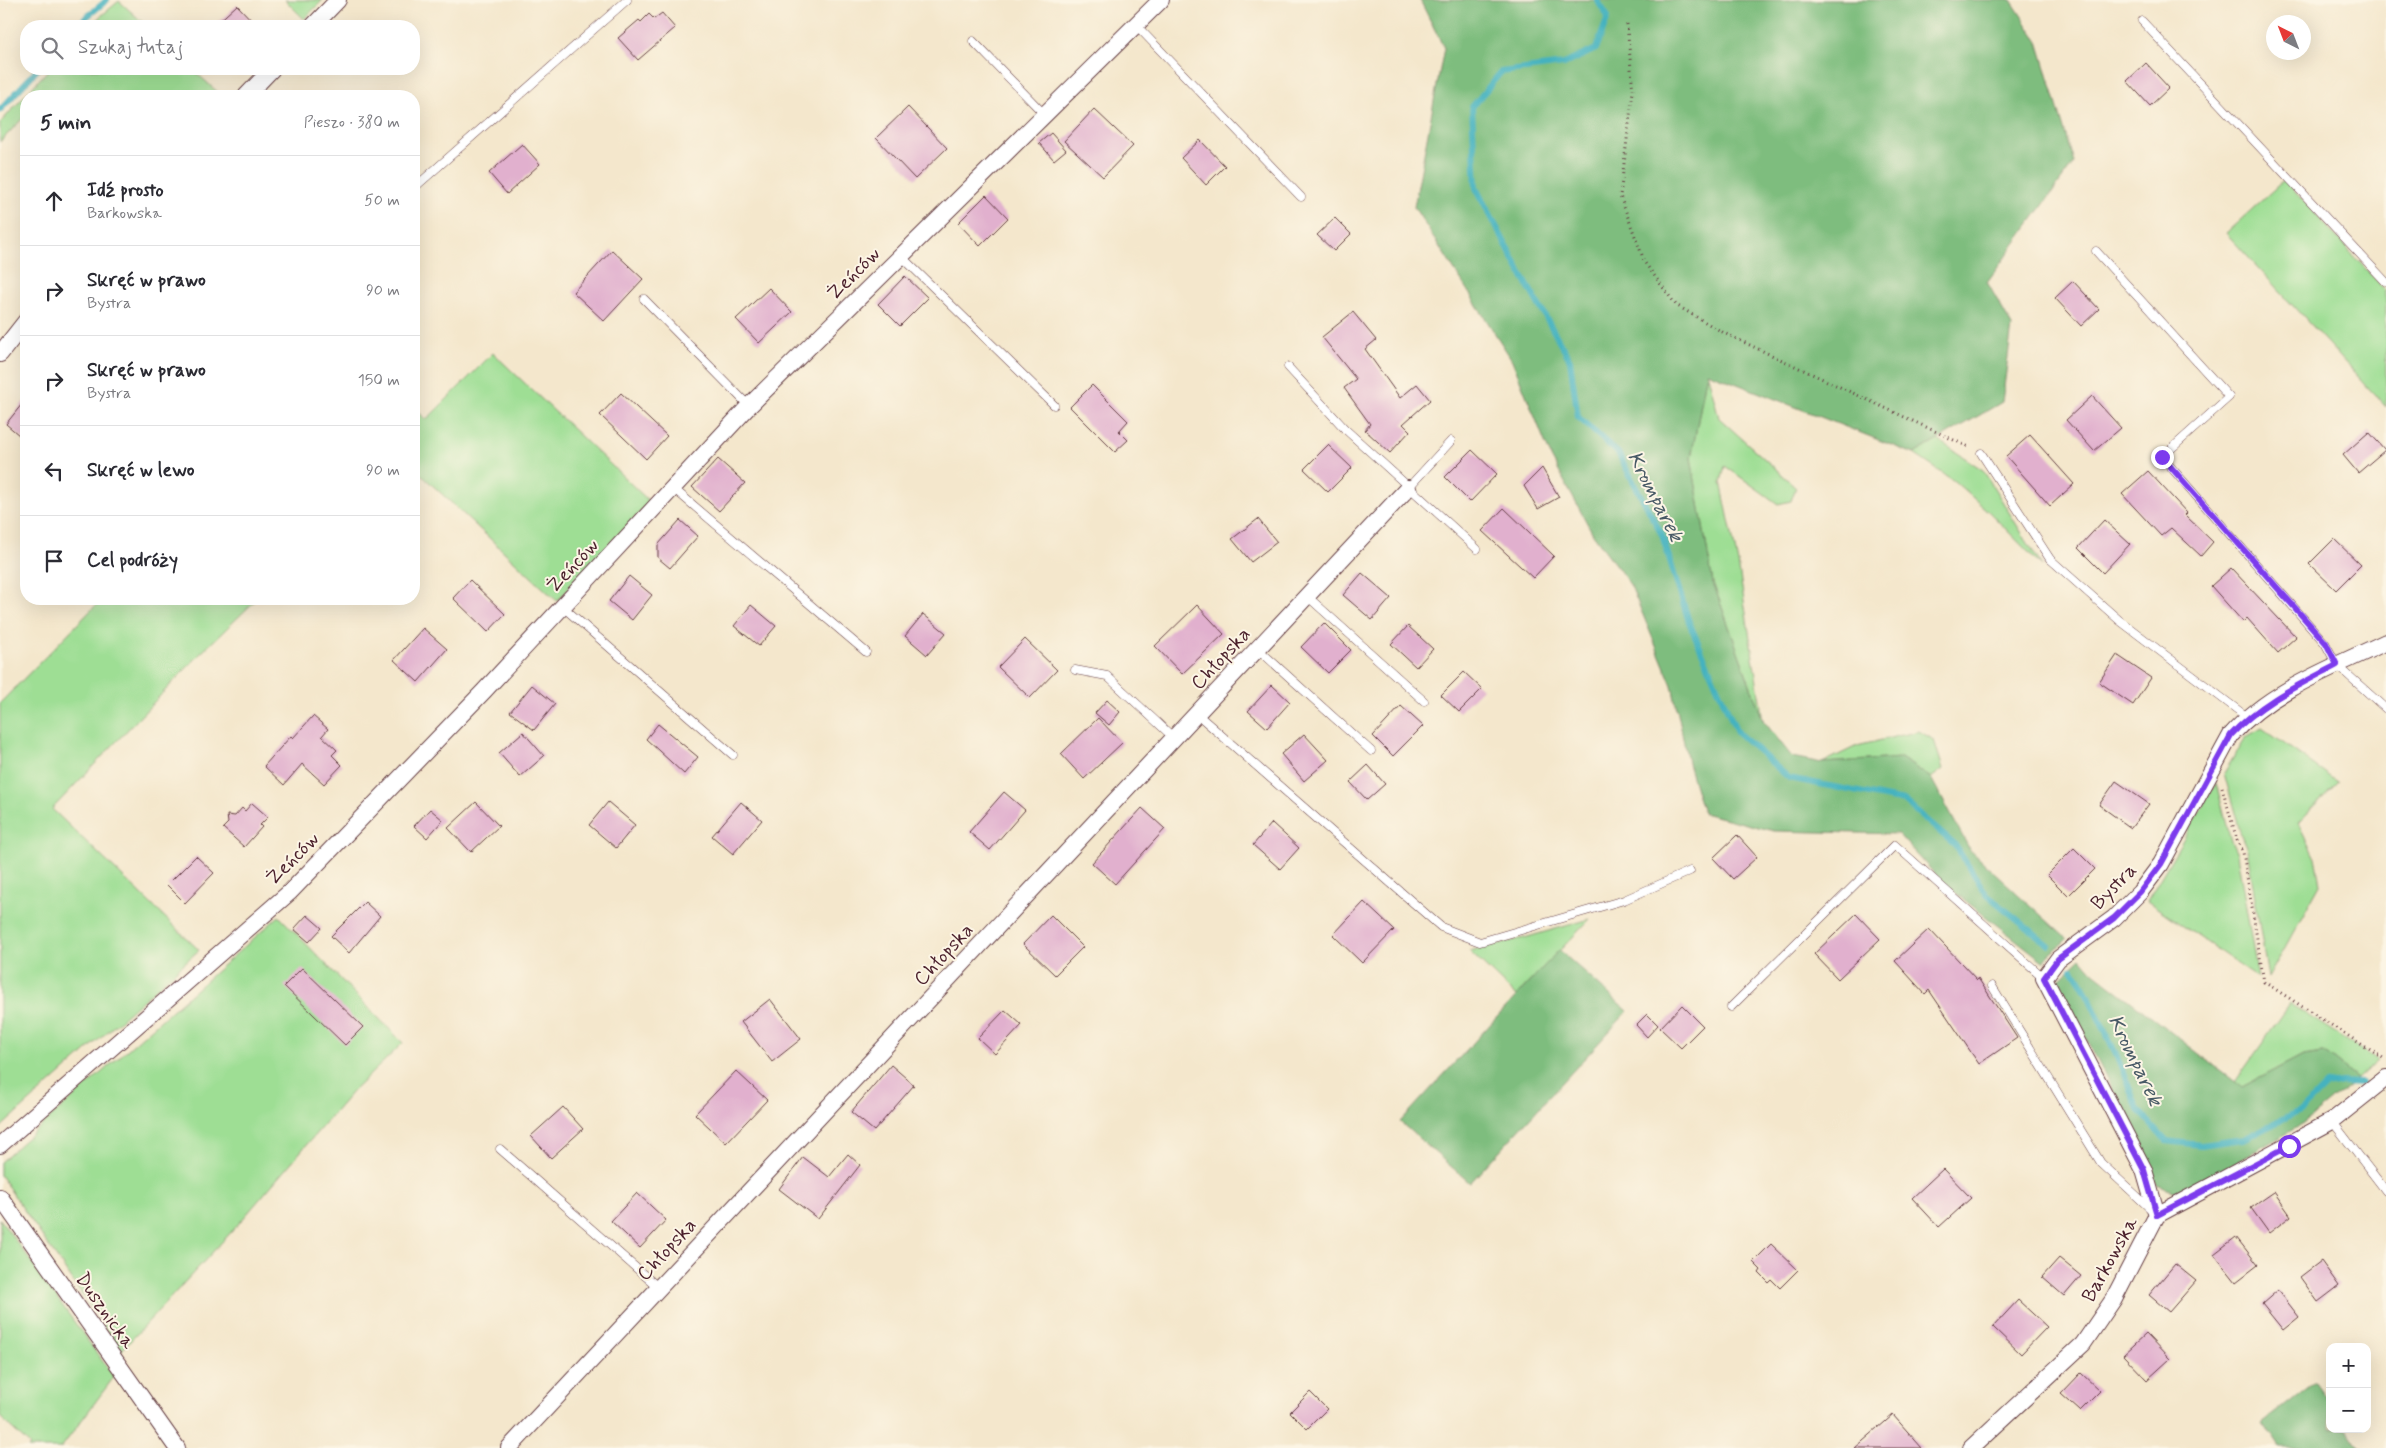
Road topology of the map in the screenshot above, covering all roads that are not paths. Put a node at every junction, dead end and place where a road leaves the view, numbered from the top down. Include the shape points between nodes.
1 (338, 0) edge
2 (627, 0) edge
3 (1159, 1) edge
4 (319, 20) edge
5 (2142, 21) dead end
6 (1136, 25) junction
7 (973, 41) dead end
8 (266, 75) edge
9 (252, 90) edge
10 (1045, 115) junction
11 (420, 183) edge
12 (1301, 197) dead end
13 (2096, 251) dead end
14 (901, 256) junction
15 (2386, 282) edge
16 (644, 299) dead end
17 (20, 329) edge
18 (0, 354) edge
19 (1288, 367) dead end
20 (1054, 405) dead end
21 (749, 406) junction
22 (1451, 441) dead end
23 (1981, 453) road end
24 (673, 488) junction
25 (1408, 488) junction
26 (1477, 549) dead end
27 (1307, 596) junction
28 (562, 606) junction
29 (2386, 642) edge
30 (1258, 649) junction
31 (866, 652) dead end
32 (2337, 665) junction
33 (1075, 670) dead end
34 (1424, 701) dead end
35 (2386, 709) edge
36 (1197, 714) junction
37 (2247, 717) junction
38 (1174, 738) junction
39 (1371, 751) dead end
40 (733, 755) dead end
41 (1690, 871) dead end
42 (2044, 978) junction
43 (1992, 986) dead end
44 (1731, 1007) dead end
45 (2386, 1078) edge
46 (2332, 1121) junction
47 (0, 1145) edge
48 (500, 1149) dead end
49 (2386, 1191) edge
50 (0, 1197) edge
51 (2157, 1215) junction
52 (659, 1288) junction
53 (177, 1448) edge
54 (509, 1448) edge
55 (1971, 1448) edge

1 - 4 street
2 - 11 lane
3 - 6 street, Żeńców
5 - 15 lane
6 - 10 street, Żeńców
6 - 12 lane
7 - 10 lane
8 - 9 street
10 - 14 street, Żeńców
13 - 32 lane via 2228,397 2162,457 2326,643
14 - 20 lane
14 - 21 street, Żeńców
16 - 21 lane
17 - 18 street
19 - 25 lane via 1345,429
21 - 24 street, Żeńców
22 - 25 lane
23 - 37 lane via 2050,558 2119,620
24 - 28 street, Żeńców
24 - 31 lane
25 - 26 lane
25 - 27 street, Chłopska
27 - 30 street, Chłopska
27 - 34 lane
28 - 40 lane
28 - 47 street, Żeńców via 290,892
29 - 32 street, Bystra
30 - 36 street, Chłopska
30 - 39 lane
32 - 35 lane
32 - 37 street, Bystra
33 - 38 lane via 1107,676
36 - 38 street, Chłopska
36 - 41 lane via 1441,927 1480,942 1624,900
37 - 42 street, Bystra via 2231,735 2161,864 2140,892 2114,918 2058,959
38 - 52 street, Chłopska
42 - 44 lane via 1895,845
42 - 51 street via 2144,1170
43 - 51 lane via 2101,1162
45 - 46 street, Barkowska
46 - 49 lane
46 - 51 street, Barkowska
48 - 52 lane
50 - 53 street, Dusznicka
51 - 55 street, Barkowska via 2113,1300 2084,1344
52 - 54 street, Chłopska

